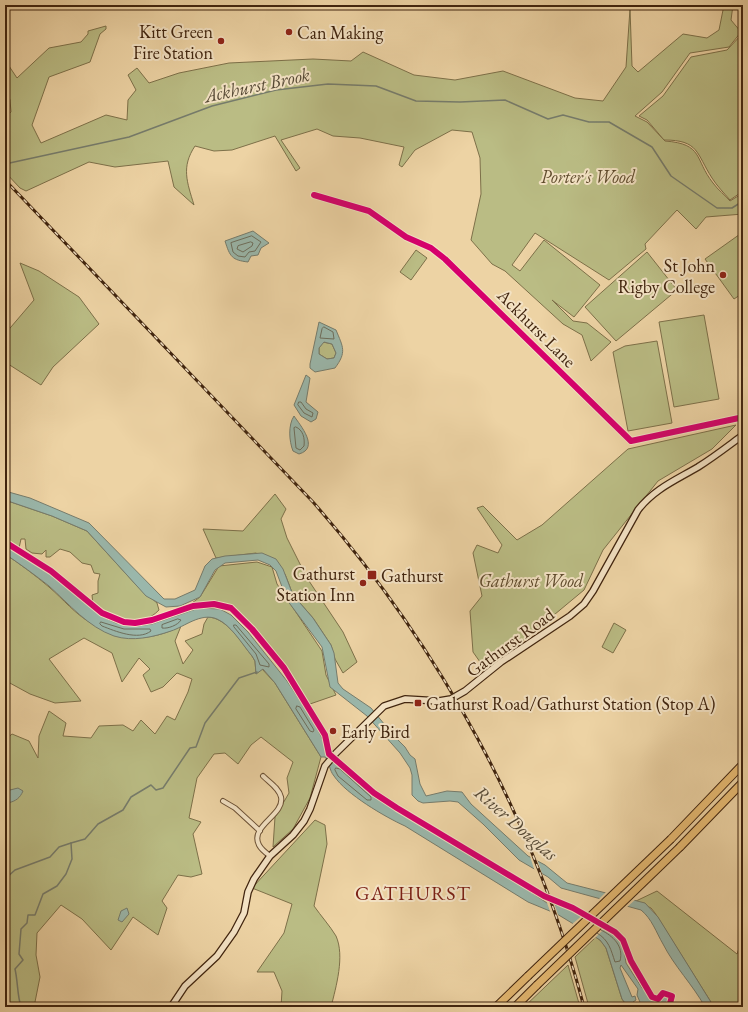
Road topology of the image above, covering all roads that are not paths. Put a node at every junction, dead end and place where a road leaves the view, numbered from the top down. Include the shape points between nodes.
1 (314, 195) dead end
2 (743, 420) edge
3 (743, 435) edge
4 (743, 764) edge
5 (263, 776) dead end
6 (743, 782) edge
7 (223, 801) dead end
8 (260, 830) junction
9 (270, 856) junction
10 (171, 1007) edge
11 (496, 1007) edge
12 (515, 1007) edge

1 - 2 street, Ackhurst Lane via 368,211 445,259 631,441 739,418
3 - 9 main road, Gathurst Road via 720,453 648,498 632,520 594,591 577,610 555,628 501,662 451,700 400,700 389,703 378,711 328,761 304,821
4 - 11 highway, bridge via 671,839
5 - 8 street via 278,790 281,802
6 - 12 highway, bridge via 680,847
7 - 8 street
8 - 9 street via 257,838 259,845
9 - 10 main road via 254,879 242,918 231,937 217,956 185,986

